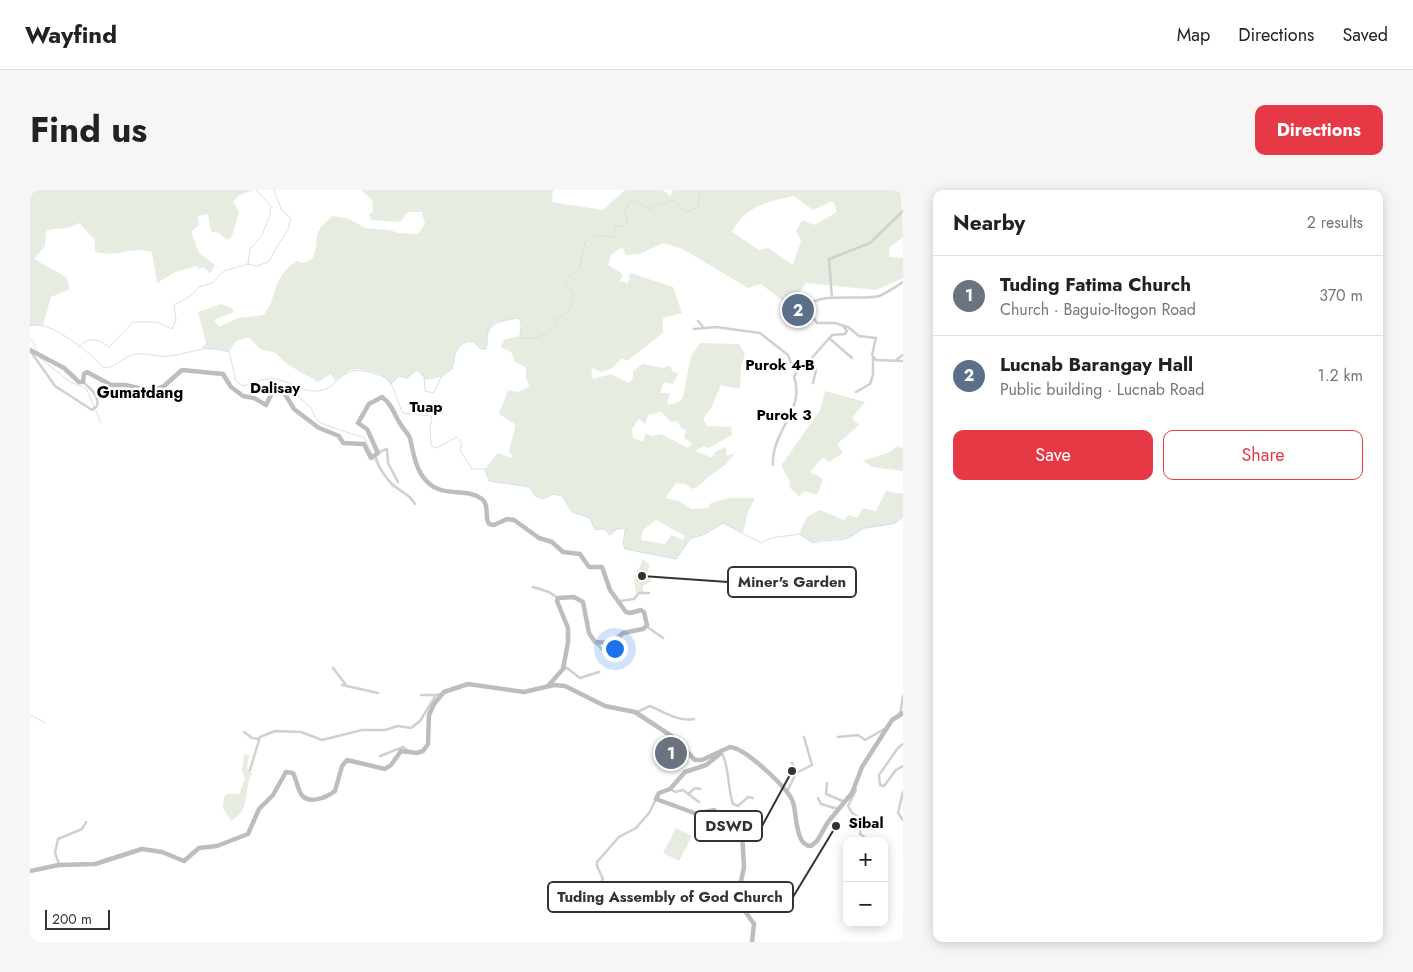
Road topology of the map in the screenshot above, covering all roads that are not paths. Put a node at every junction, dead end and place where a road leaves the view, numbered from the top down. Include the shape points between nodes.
1 (903, 211) edge
2 (903, 282) edge
3 (832, 298) junction
4 (806, 311) junction
5 (794, 314) dead end
6 (698, 321) dead end
7 (842, 326) junction
8 (704, 328) junction
9 (694, 329) dead end
10 (828, 338) junction
11 (31, 351) edge
12 (872, 355) junction
13 (903, 355) edge
14 (811, 358) junction
15 (852, 358) dead end
16 (896, 360) junction
17 (903, 361) edge
18 (816, 370) junction
19 (797, 372) junction
20 (822, 372) dead end
21 (83, 382) junction
22 (813, 383) dead end
23 (856, 392) dead end
24 (375, 455) junction
25 (773, 465) dead end
26 (398, 482) dead end
27 (415, 504) dead end
28 (533, 587) dead end
29 (649, 593) dead end
30 (558, 598) junction
31 (620, 601) junction
32 (646, 626) junction
33 (663, 638) dead end
34 (595, 642) junction
35 (612, 660) dead end
36 (333, 668) dead end
37 (563, 669) junction
38 (599, 672) dead end
39 (342, 686) dead end
40 (347, 686) junction
41 (548, 686) junction
42 (378, 693) dead end
43 (421, 695) dead end
44 (438, 695) junction
45 (903, 696) edge
46 (635, 712) junction
47 (901, 713) edge
48 (694, 719) dead end
49 (889, 727) junction
50 (244, 732) dead end
51 (804, 737) dead end
52 (838, 737) dead end
53 (259, 739) junction
54 (903, 744) edge
55 (730, 747) junction
56 (412, 752) junction
57 (722, 753) junction
58 (380, 756) dead end
59 (792, 762) dead end
60 (903, 766) edge
61 (250, 770) dead end
62 (796, 773) junction
63 (828, 783) dead end
64 (854, 788) junction
65 (670, 789) junction
66 (700, 790) dead end
67 (787, 792) junction
68 (903, 792) edge
69 (688, 794) junction
70 (753, 798) dead end
71 (818, 798) dead end
72 (656, 799) junction
73 (698, 802) dead end
74 (845, 802) junction
75 (839, 809) junction
76 (903, 820) edge
77 (86, 822) dead end
78 (864, 837) edge
79 (59, 865) junction
80 (30, 870) edge
81 (597, 889) dead end
82 (752, 942) edge

1 - 3 street via 870,243 829,259
2 - 3 street via 877,296
3 - 4 street via 807,305
4 - 5 street
4 - 7 street via 817,323
6 - 8 street
7 - 10 street via 847,331 845,334
7 - 12 street via 858,336 875,337
8 - 9 street
8 - 19 street via 760,333 788,355
10 - 14 street
10 - 15 street
11 - 21 street via 68,370 77,381
11 - 21 street via 55,386 94,409 98,400
12 - 16 street via 881,362
12 - 23 street via 870,384
13 - 16 street
14 - 18 street via 810,365
14 - 19 street
16 - 17 street
18 - 20 street
18 - 22 street
19 - 25 street via 794,377 798,386 797,400 778,439
21 - 24 street via 87,372 111,384 151,391 164,386 182,370 223,374 231,387 243,396 266,405 273,391 282,389 297,412 338,435 344,443 364,444
24 - 26 street via 386,448 388,463
24 - 27 street via 390,481 409,495
24 - 31 street via 371,434 358,423 369,404 382,397 392,406 409,435 420,473 435,488 481,498 489,524 514,520 563,552 580,554 589,567 602,567 610,590
28 - 30 street
29 - 31 street via 639,593 634,599
30 - 34 street via 574,597 583,602
30 - 37 street via 568,628
31 - 32 street via 626,612 643,610
32 - 33 street
32 - 34 street via 624,633 612,643
34 - 35 street
36 - 40 street
37 - 38 street via 580,678
37 - 41 street
39 - 40 street
40 - 42 street
41 - 44 street via 524,692 468,684
41 - 46 street via 565,686 605,706
43 - 44 street
44 - 53 street via 420,721 411,728 398,726 385,730 362,730 322,740 301,732 274,731
44 - 56 street via 429,715 427,747 420,753
45 - 47 street
46 - 48 street via 650,706 674,717
46 - 55 street via 673,737 695,760
47 - 49 street
49 - 52 street via 866,740 858,735
49 - 64 street via 862,767
50 - 53 street
51 - 62 street via 812,765
53 - 61 street
54 - 60 street via 879,775 880,785 884,786
55 - 57 street
55 - 67 street via 748,755
56 - 58 street via 403,747
56 - 79 street via 399,752 391,766 385,769 347,760 335,791 316,800 303,796 293,773 286,772 273,795 259,809 248,834 217,846 200,848 184,861 150,849 95,864
57 - 65 street via 706,764 684,772
57 - 70 street via 733,804 737,806 748,796
59 - 62 street
62 - 67 street
63 - 74 street via 826,794
64 - 74 street
64 - 78 street via 856,790 848,806 860,819 860,834
65 - 69 street via 675,792 683,790
65 - 72 street via 659,793
66 - 69 street via 697,788
67 - 75 street via 794,804 801,841 807,846 817,841
68 - 76 street via 898,813
69 - 73 street
71 - 75 street via 821,804
72 - 81 street via 650,813 636,828 619,837 597,862 604,879
72 - 82 street via 697,814 714,810 742,833 744,866 740,886 748,894 745,911 754,924
74 - 75 street
77 - 79 street via 82,829 58,839 55,852
79 - 80 street

